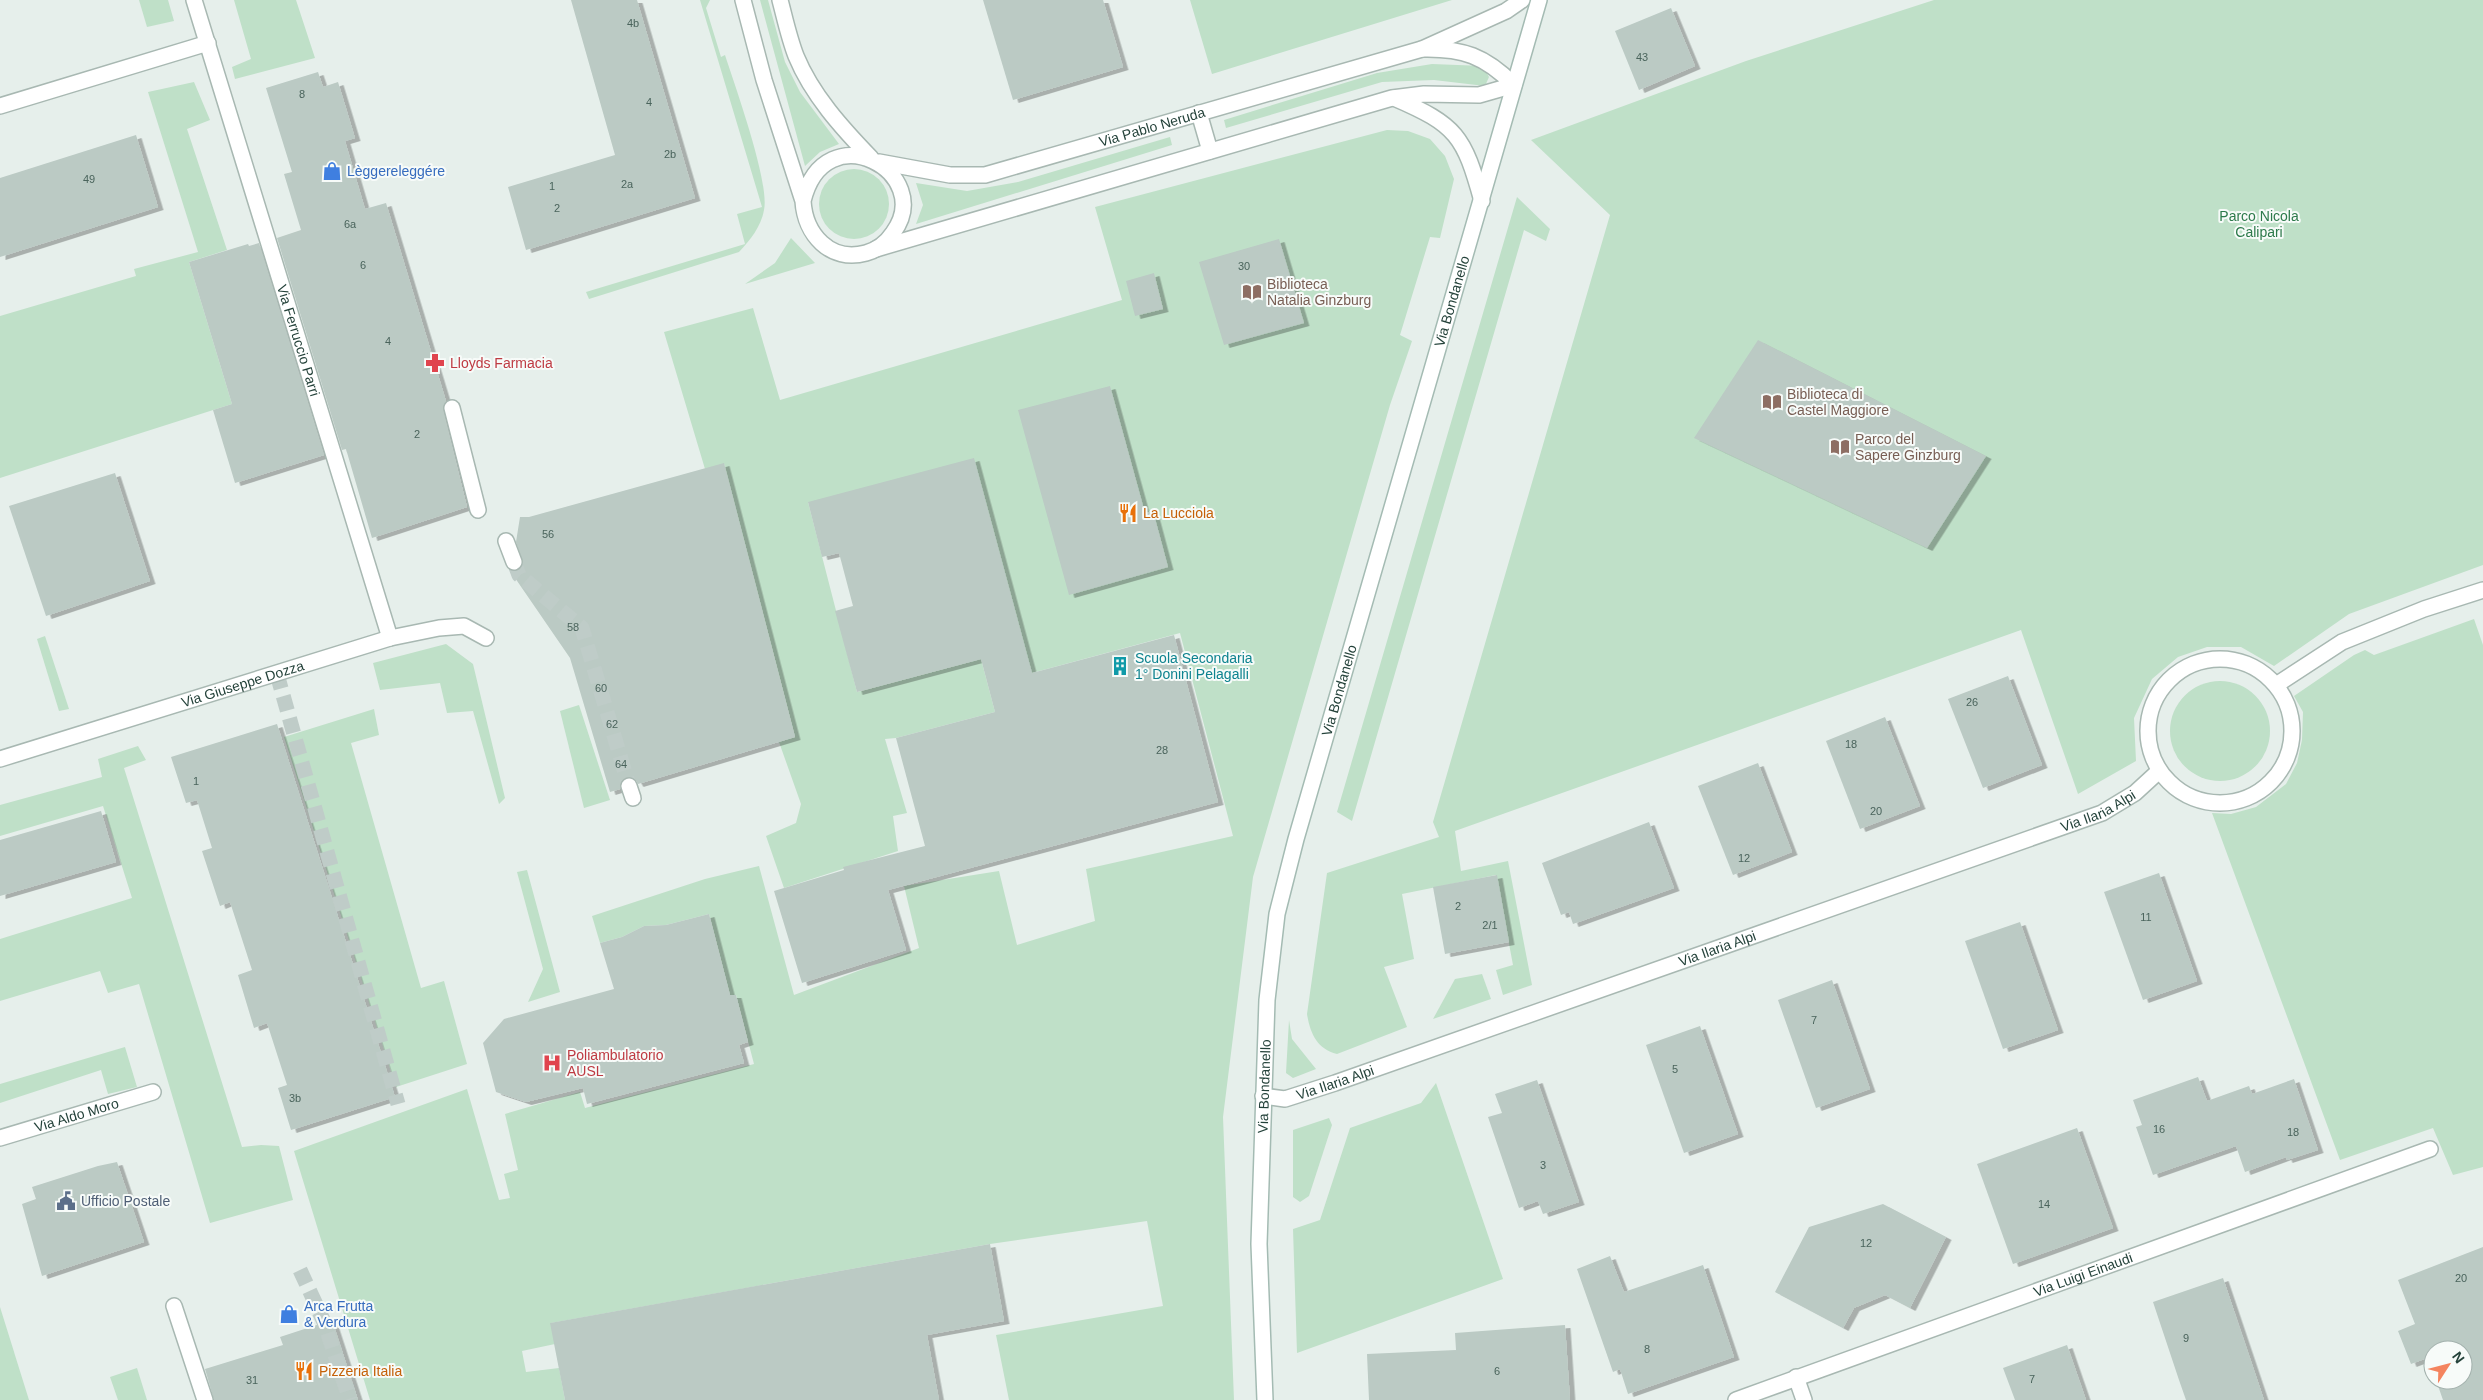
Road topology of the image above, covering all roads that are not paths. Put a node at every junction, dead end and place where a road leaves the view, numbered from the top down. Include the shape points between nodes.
1 (194, 0) edge
2 (742, 0) edge
3 (780, 0) edge
4 (1522, 0) edge
5 (1539, 0) edge
6 (208, 42) junction
7 (1422, 49) junction
8 (1514, 85) junction
9 (1392, 98) junction
10 (0, 106) edge
11 (1199, 113) junction
12 (1210, 150) junction
13 (875, 160) junction
14 (803, 201) junction
15 (1482, 201) junction
16 (876, 249) junction
17 (452, 408) dead end
18 (478, 510) dead end
19 (506, 541) dead end
20 (514, 562) tunnel mouth
21 (2483, 590) edge
22 (390, 638) junction
23 (486, 638) dead end
24 (2276, 685) junction
25 (0, 759) edge
26 (2159, 771) junction
27 (153, 1092) dead end
28 (1263, 1096) junction
29 (0, 1138) edge
30 (2430, 1148) dead end
31 (174, 1306) dead end
32 (1796, 1377) junction
33 (205, 1400) edge
34 (1265, 1400) edge
35 (1736, 1400) edge
36 (1804, 1400) edge

1 - 6 street, Via Ferruccio Parri
2 - 14 street
3 - 13 street via 796,56 810,82 832,116
4 - 7 street, Via Pablo Neruda via 1506,11
5 - 8 street, Via Bondanello
6 - 10 street
6 - 22 street, Via Ferruccio Parri
7 - 8 street, Via Pablo Neruda via 1452,50 1479,57
7 - 11 street, Via Pablo Neruda
8 - 9 street via 1479,95 1424,94
8 - 15 street, Via Bondanello
9 - 12 street
9 - 15 street via 1431,115 1456,133 1471,160
11 - 12 street
11 - 13 street, Via Pablo Neruda via 984,175 950,175
12 - 16 street
13 - 14 street via 856,155 840,156 826,163 806,186
13 - 16 street via 890,172 902,199 902,214 897,228
14 - 16 street via 809,229 829,249 857,255
15 - 28 street, Via Bondanello via 1286,874 1277,914 1267,1000
17 - 18 street
19 - 20 street
21 - 24 street via 2424,609 2342,642
22 - 23 street, Via Giuseppe Dozza via 464,626
22 - 25 street, Via Giuseppe Dozza
24 - 26 street via 2252,667 2216,658 2194,663 2174,674 2157,694 2148,719 2149,746
24 - 26 street via 2287,704 2292,727 2281,770 2266,787 2230,803 2210,803 2190,797
26 - 28 street, Via Ilaria Alpi via 2134,793 2102,813 1336,1083 1285,1099
27 - 29 street, Via Aldo Moro
28 - 34 street, Via Bondanello via 1259,1244
30 - 32 street, Via Luigi Einaudi
31 - 33 street
32 - 35 street, Via Luigi Einaudi
32 - 36 street

